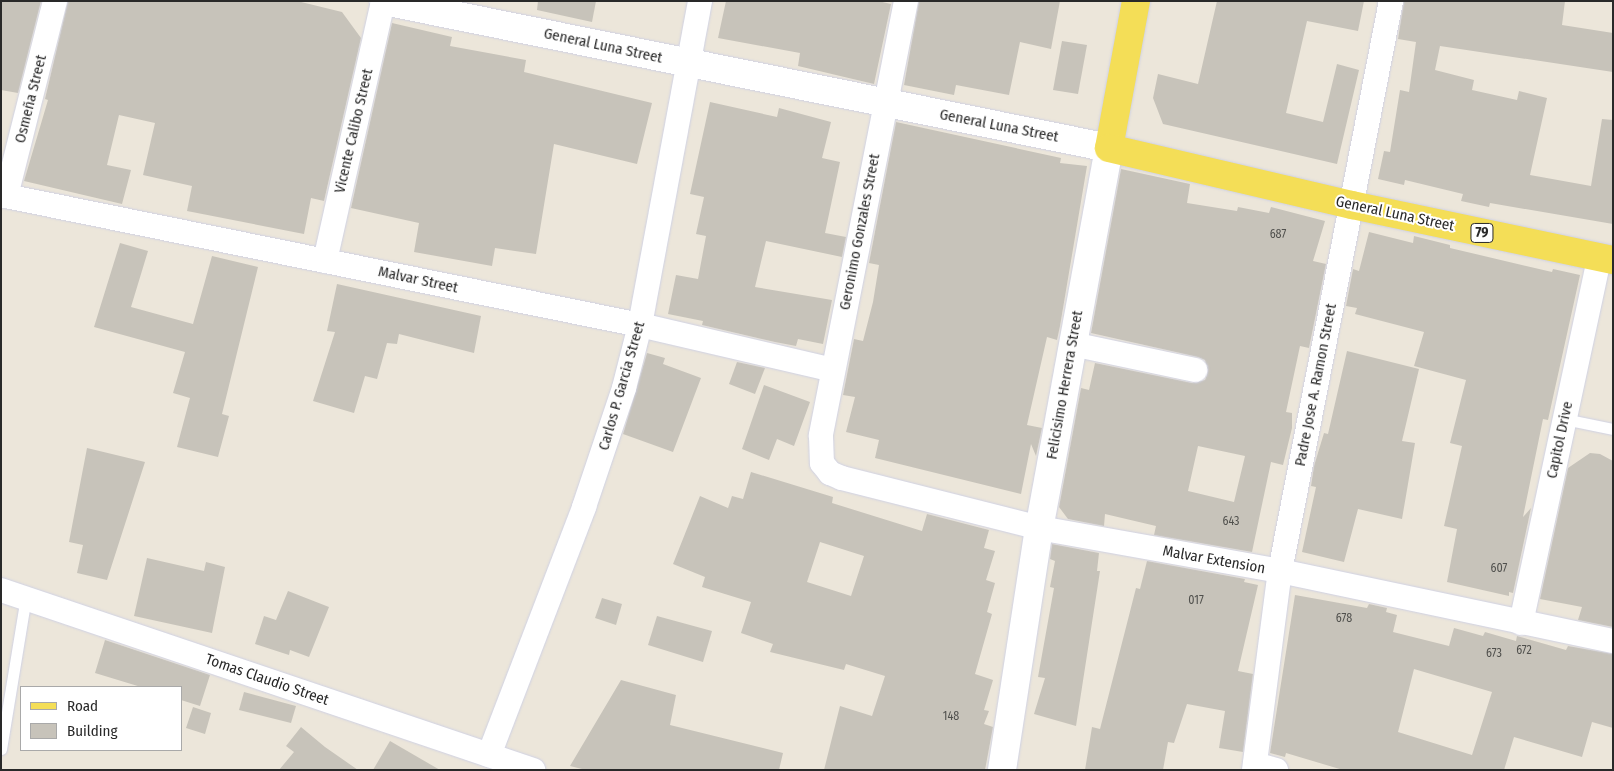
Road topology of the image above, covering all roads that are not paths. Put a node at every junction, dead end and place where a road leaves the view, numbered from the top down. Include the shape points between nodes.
1 (55, 1) edge
2 (384, 1) edge
3 (700, 1) edge
4 (906, 1) edge
5 (1136, 1) edge
6 (1391, 1) edge
7 (688, 63) junction
8 (884, 104) junction
9 (1109, 148) junction
10 (4, 196) edge
11 (1352, 205) junction
12 (1606, 259) edge
13 (325, 261) junction
14 (640, 325) junction
15 (1072, 344) junction
16 (834, 370) junction
17 (1195, 370) dead end
18 (1564, 419) junction
19 (1613, 429) edge
20 (822, 463) joint
21 (1039, 528) junction
22 (1280, 572) junction
23 (1, 590) edge
24 (26, 597) junction
25 (1521, 622) junction
26 (1613, 641) edge
27 (1, 749) edge
28 (489, 755) junction
29 (1262, 768) edge
30 (533, 770) edge
31 (1002, 770) edge

1 - 10 street, Osmeña Street
2 - 7 street, General Luna Street
2 - 13 street, Vicente Calibo Street
3 - 7 street, Carlos P. Garcia Street
4 - 8 street, Geronimo Gonzales Street
5 - 9 main road, Felicisimo Herrera Street
6 - 11 street, Padre Jose A. Ramon Street
7 - 8 street, General Luna Street
7 - 14 street, Carlos P. Garcia Street
8 - 9 street, General Luna Street
8 - 16 street, Geronimo Gonzales Street
9 - 11 main road, General Luna Street / 79
9 - 15 street, Felicisimo Herrera Street
10 - 13 street, Malvar Street
11 - 12 main road, General Luna Street / 79
11 - 22 street, Padre Jose A. Ramon Street
12 - 18 street, Capitol Drive
13 - 14 street, Malvar Street
14 - 16 street, Malvar Street
14 - 28 street, Carlos P. Garcia Street via 624,388 596,473
15 - 17 street
15 - 21 street, Felicisimo Herrera Street
16 - 20 street, Geronimo Gonzales Street via 820,443
18 - 19 lane
18 - 25 street, Capitol Drive
20 - 21 street, Malvar Extension via 842,478
21 - 22 street, Malvar Extension
21 - 31 street, Felicisimo Herrera Street
22 - 25 street, Malvar Extension
22 - 29 street, Padre Jose A. Ramon Street
23 - 24 street, Tomas Claudio Street
24 - 27 lane
24 - 28 street, Tomas Claudio Street
25 - 26 street, Malvar Extension
28 - 30 street, Tomas Claudio Street

